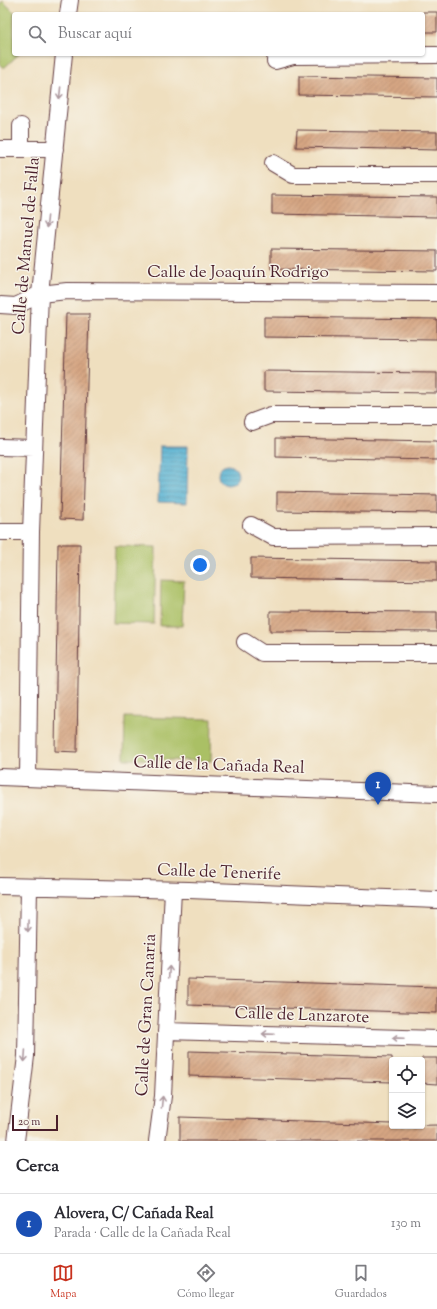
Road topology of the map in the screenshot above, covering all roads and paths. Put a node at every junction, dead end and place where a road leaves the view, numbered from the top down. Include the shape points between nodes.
1 (70, 0) edge
2 (68, 12) edge
3 (425, 55) edge
4 (437, 55) edge
5 (64, 56) edge
6 (293, 56) edge
7 (275, 61) dead end
8 (20, 126) dead end
9 (0, 149) edge
10 (20, 149) junction
11 (55, 149) junction
12 (273, 163) dead end
13 (437, 175) edge
14 (437, 293) edge
15 (40, 294) junction
16 (0, 305) edge
17 (437, 415) edge
18 (252, 422) dead end
19 (0, 447) edge
20 (34, 448) junction
21 (251, 525) dead end
22 (0, 532) edge
23 (31, 532) junction
24 (437, 536) edge
25 (245, 642) dead end
26 (437, 653) edge
27 (0, 777) edge
28 (28, 778) junction
29 (437, 794) edge
30 (0, 886) edge
31 (29, 887) junction
32 (173, 890) junction
33 (437, 900) edge
34 (166, 1031) junction
35 (437, 1039) edge
36 (16, 1141) edge
37 (157, 1141) edge

1 - 2 street
3 - 4 street
5 -> 11 street, Calle de Manuel de Falla
6 - 7 street
8 - 10 street
9 - 10 street
10 - 11 street
11 -> 15 street, Calle de Manuel de Falla
12 - 13 street via 293,175
14 - 15 street, Calle de Joaquín Rodrigo via 67,291
15 - 16 street via 16,306
15 - 20 street, Calle de Manuel de Falla
17 - 18 street via 271,415
19 - 20 street
20 - 23 street, Calle de Manuel de Falla
21 - 24 street via 273,537
22 - 23 street
23 - 28 street, Calle de Manuel de Falla
25 - 26 street via 262,653
27 - 28 street, Calle de la Cañada Real
28 - 29 street, Calle de la Cañada Real
30 - 31 street, Calle de Tenerife
31 - 32 street, Calle de Tenerife
31 -> 36 street via 26,1056
32 - 33 street, Calle de Tenerife
34 -> 32 street, Calle de Gran Canaria
35 -> 34 street, Calle de Lanzarote
37 -> 34 street, Calle de Gran Canaria via 163,1096

